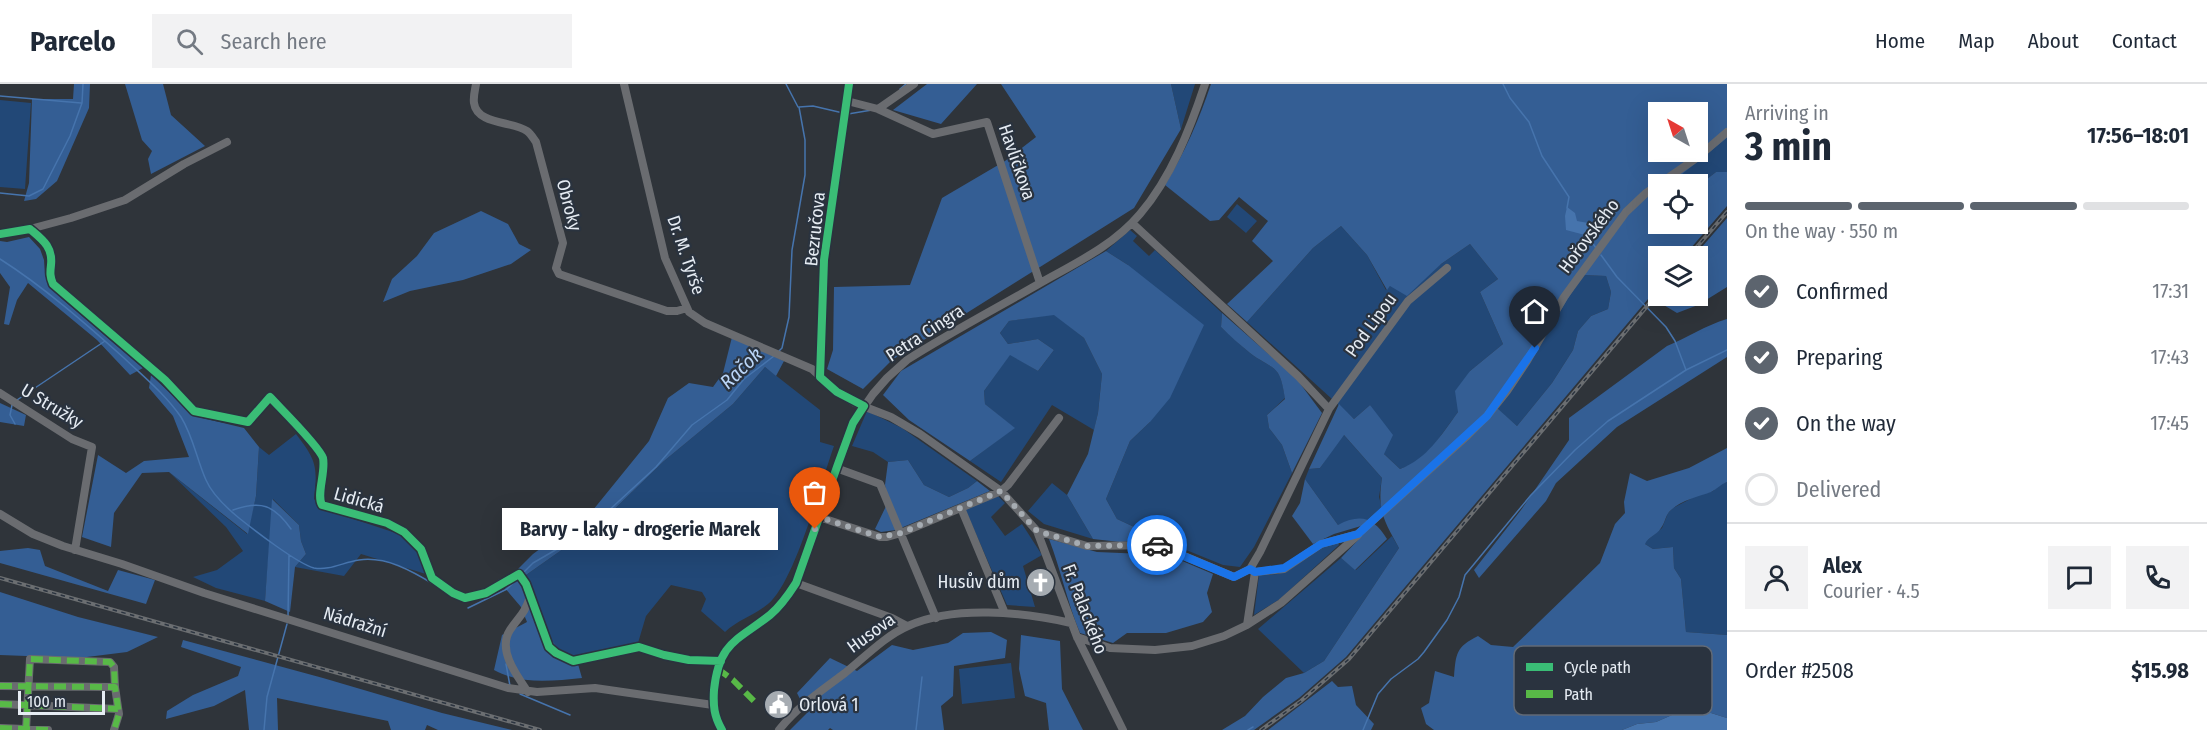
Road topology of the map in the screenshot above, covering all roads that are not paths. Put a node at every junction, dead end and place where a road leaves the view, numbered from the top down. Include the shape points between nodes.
1 (476, 84) edge
2 (624, 84) edge
3 (849, 84) edge
4 (914, 84) edge
5 (1205, 84) edge
6 (847, 101) junction
7 (879, 110) junction
8 (1727, 132) edge
9 (227, 142) dead end
10 (1132, 223) junction
11 (30, 229) junction
12 (0, 234) edge
13 (1447, 268) dead end
14 (1040, 283) junction
15 (687, 308) junction
16 (820, 377) junction
17 (0, 393) edge
18 (864, 406) junction
19 (1329, 409) junction
20 (1059, 418) dead end
21 (836, 468) junction
22 (1001, 491) junction
23 (961, 508) junction
24 (0, 514) edge
25 (819, 517) junction
26 (1037, 531) junction
27 (901, 533) junction
28 (1358, 534) junction
29 (75, 550) junction
30 (1252, 571) junction
31 (796, 583) junction
32 (531, 597) junction
33 (1004, 612) junction
34 (936, 618) junction
35 (1071, 623) junction
36 (1247, 625) junction
37 (907, 626) junction
38 (1077, 638) junction
39 (721, 660) junction
40 (0, 686) edge
41 (29, 687) junction
42 (116, 687) junction
43 (528, 692) junction
44 (0, 704) edge
45 (713, 705) junction
46 (28, 706) junction
47 (118, 711) junction
48 (0, 728) edge
49 (26, 729) edge
50 (48, 730) edge
51 (114, 730) edge
52 (722, 730) edge
53 (779, 730) edge
54 (1123, 730) edge

1 - 15 street, Obroky via 477,111 486,118 530,132 536,142 562,243 556,268 559,274 667,311
2 - 15 street, Dr. M. Tyrše via 662,247
3 - 6 street, Bezručova
4 - 7 street
5 - 10 street, Petra Cingra via 1176,159
6 - 7 street, Havlíčkova
6 - 16 street, Bezručova via 824,260
7 - 14 street, Havlíčkova via 933,134 987,122
8 - 28 street, Hořovského via 1626,212 1564,297 1527,362 1487,416
9 - 11 street via 125,200
10 - 14 street, Petra Cingra via 1091,254
10 - 19 street
11 - 12 street
11 - 32 street, Lidická via 47,243 53,284 165,380 194,411 248,422 270,397 322,456 322,505 387,523 404,532 421,549 432,578 453,594 465,598 486,593 519,574
13 - 19 street, Pod Lipou via 1408,302
14 - 18 street, Petra Cingra via 907,360
15 - 16 street, Dr. M. Tyrše via 699,320 812,369
16 - 18 street, Dr. M. Tyrše via 837,392
17 - 29 street, U Stružky via 72,439 92,447
18 - 21 street, Petra Cingra via 853,423
18 - 22 street, Fr. Palackého via 920,434
19 - 30 street, Pod Lipou
20 - 22 street
21 - 25 street, Petra Cingra
21 - 27 street via 880,484
22 - 23 street
22 - 26 street, Fr. Palackého
23 - 27 street
23 - 33 street
24 - 29 street, Nádražní via 33,534
25 - 27 street via 880,537
25 - 31 street, Petra Cingra
26 - 30 street, Hořovského via 1087,546 1158,545 1234,577
26 - 35 street, Fr. Palackého
27 - 34 street
28 - 30 street, Hořovského via 1321,544 1284,568
28 - 36 street via 1281,603
29 - 43 street, Nádražní
30 - 36 street
31 - 37 street
31 - 39 street, Petra Cingra via 770,615 733,642
32 - 39 street, Lidická via 549,647 573,661 632,647 689,660
32 - 43 street via 507,642 512,669
33 - 34 street, Husova
33 - 35 street, Husova
34 - 37 street, Husova
35 - 38 street, Fr. Palackého
36 - 38 street via 1192,646 1155,650 1110,648
37 - 53 street, Husova via 816,694
38 - 54 street, Fr. Palackého
39 - 45 street, Petra Cingra
40 - 41 street
41 - 42 street
41 - 42 street via 30,659 110,662
41 - 46 street
42 - 47 street
43 - 45 street, Nádražní via 587,688
44 - 46 street
45 - 52 street, Petra Cingra
46 - 47 street
46 - 49 street
47 - 51 street
48 - 49 street
49 - 50 street

